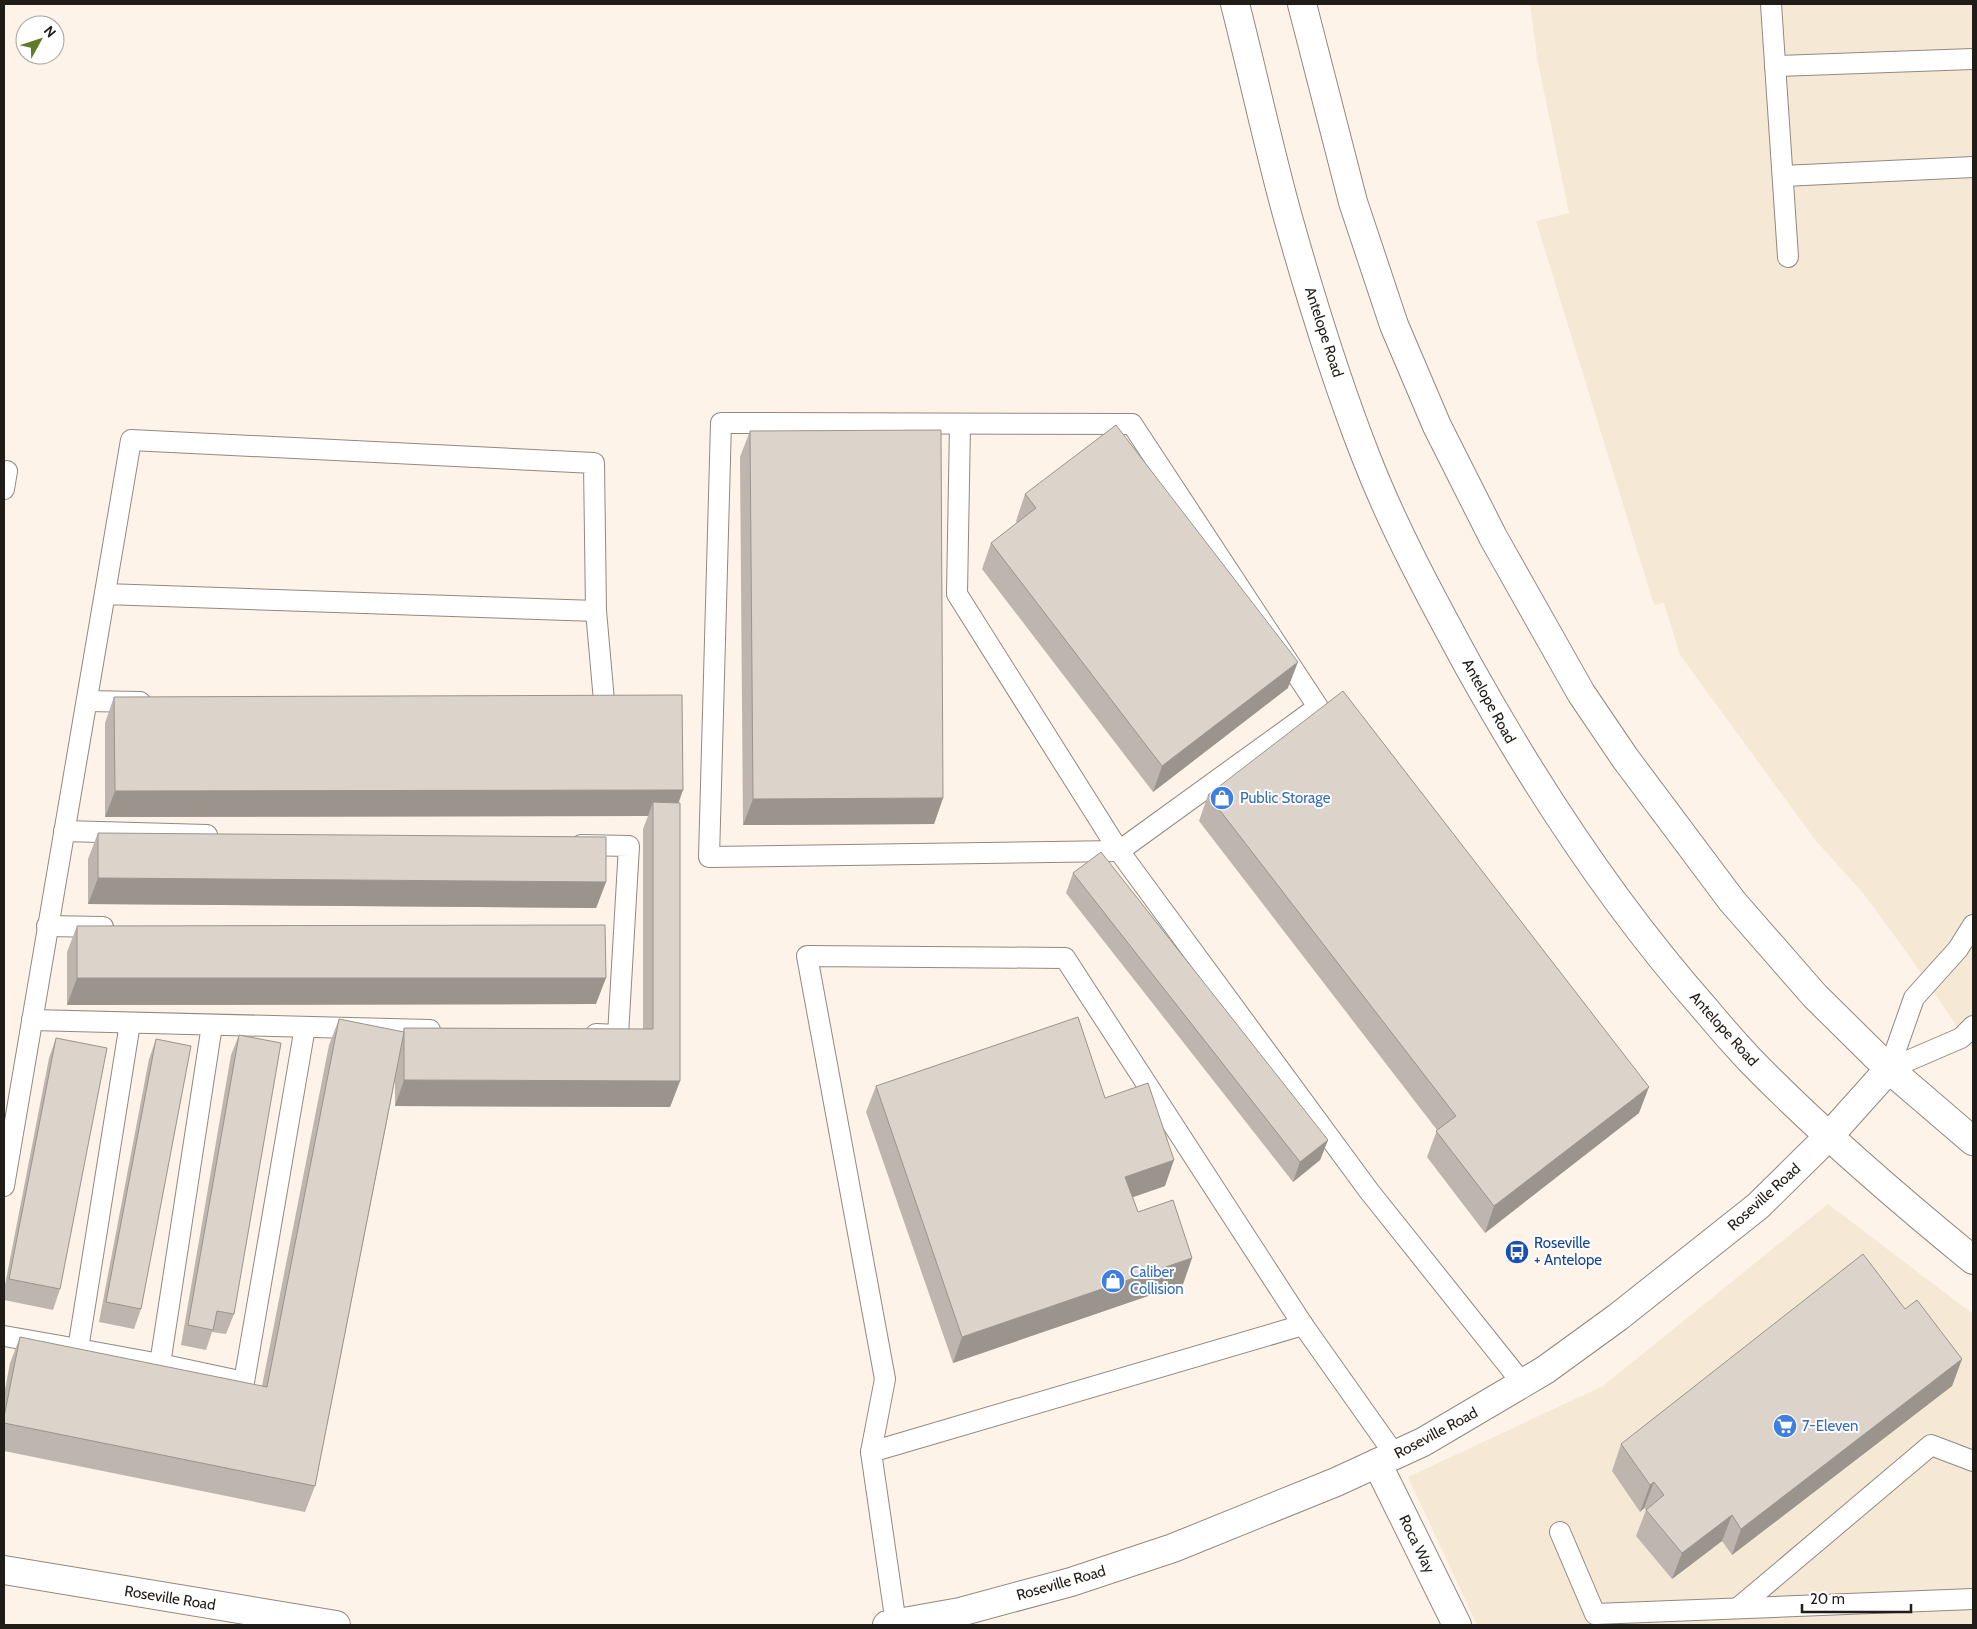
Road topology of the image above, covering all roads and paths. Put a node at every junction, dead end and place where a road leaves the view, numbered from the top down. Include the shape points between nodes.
1 (1771, 4) edge
2 (1236, 8) edge
3 (1303, 10) edge
4 (1973, 59) edge
5 (1775, 66) junction
6 (1973, 167) edge
7 (1783, 176) junction
8 (1788, 256) dead end
9 (960, 424) junction
10 (104, 594) junction
11 (596, 610) junction
12 (87, 701) junction
13 (156, 702) edge
14 (575, 712) edge
15 (64, 831) junction
16 (222, 835) edge
17 (559, 844) edge
18 (1119, 851) junction
19 (1973, 925) edge
20 (48, 926) junction
21 (117, 927) edge
22 (604, 932) edge
23 (624, 932) junction
24 (32, 1020) junction
25 (130, 1023) junction
26 (212, 1024) junction
27 (1973, 1026) edge
28 (305, 1027) junction
29 (452, 1031) edge
30 (579, 1034) edge
31 (1889, 1069) junction
32 (1829, 1136) junction
33 (1973, 1141) edge
34 (4, 1186) edge
35 (1973, 1260) edge
36 (1303, 1326) junction
37 (4, 1336) edge
38 (78, 1349) junction
39 (160, 1364) junction
40 (1523, 1384) junction
41 (871, 1452) junction
42 (1386, 1459) junction
43 (1973, 1462) edge
44 (1560, 1532) dead end
45 (4, 1570) edge
46 (1973, 1599) edge
47 (1738, 1608) junction
48 (1594, 1620) edge
49 (891, 1624) edge
50 (336, 1625) edge
51 (1457, 1625) edge

1 - 5 lane
2 - 32 main road, Antelope Road via 1287,214 1328,352 1378,485 1444,621 1508,737 1558,815 1668,968 1748,1059
3 - 31 main road via 1353,202 1394,325 1437,426 1493,537 1581,693 1655,798 1738,908 1815,996
4 - 5 lane
5 - 7 lane
6 - 7 lane
7 - 8 lane
9 - 18 lane via 958,594
9 - 18 lane via 1132,424 1318,707
9 - 18 lane via 721,423 709,857
10 - 11 lane
10 - 11 lane via 131,440 594,463
10 - 12 lane
11 - 14 lane via 613,713
12 - 13 lane
12 - 15 lane
15 - 16 lane
15 - 20 lane
17 - 23 lane via 629,846
18 - 40 lane via 1369,1191
19 - 31 lane via 1958,949 1914,998
20 - 21 lane
20 - 24 lane
22 - 23 lane
23 - 30 lane via 618,1035
24 - 25 lane
24 - 34 lane
25 - 26 lane
25 - 38 lane
26 - 28 lane
26 - 39 lane
27 - 31 lane via 1961,1038
28 - 29 lane
28 - 39 lane via 244,1382
31 - 32 main road, Roseville Road
31 - 33 main road
32 - 35 main road, Antelope Road
32 - 40 main road, Roseville Road via 1758,1206 1618,1317
36 - 41 lane
36 - 41 lane via 1065,958 807,956 885,1380
36 - 42 lane
37 - 38 lane
38 - 39 lane
40 - 42 main road, Roseville Road via 1423,1442
41 - 49 lane
42 - 49 main road, Roseville Road via 1173,1548 1098,1573 960,1612
42 - 51 main road, Roca Way
43 - 47 lane via 1931,1445
44 - 48 lane
45 - 50 main road, Roseville Road
46 - 47 lane
47 - 48 lane

